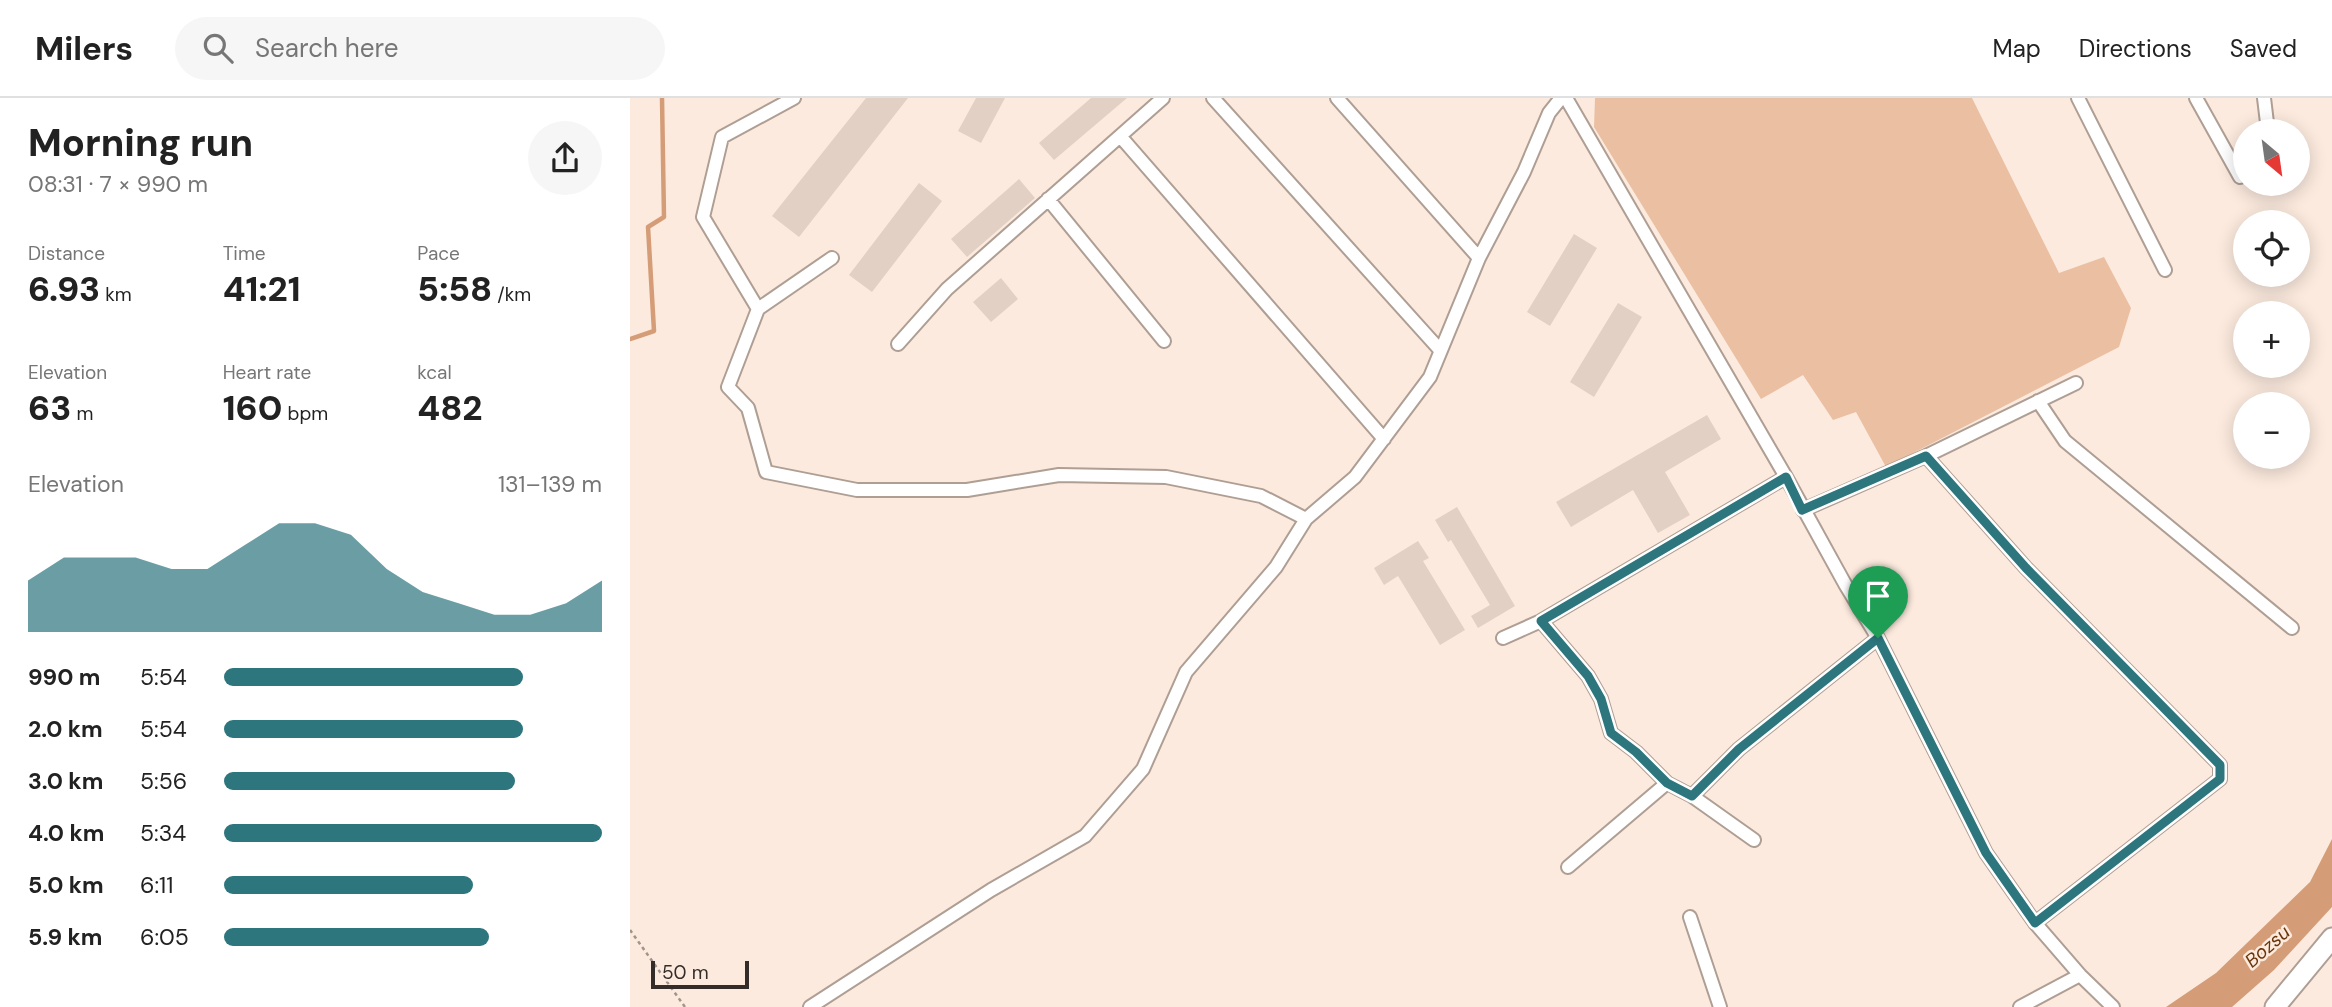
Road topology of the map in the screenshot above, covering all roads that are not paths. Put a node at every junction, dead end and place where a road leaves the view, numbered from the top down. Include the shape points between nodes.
1 (794, 98) edge
2 (1163, 98) edge
3 (1213, 98) edge
4 (1337, 98) edge
5 (1563, 98) edge
6 (2078, 98) edge
7 (2196, 98) edge
8 (2264, 98) edge
9 (2267, 119) edge
10 (1120, 136) junction
11 (2233, 164) edge
12 (1048, 199) junction
13 (832, 258) dead end
14 (1479, 258) junction
15 (2165, 270) dead end
16 (758, 309) junction
17 (1164, 341) dead end
18 (898, 344) dead end
19 (1440, 350) junction
20 (2076, 383) dead end
21 (2038, 401) junction
22 (1384, 439) junction
23 (1926, 456) junction
24 (1786, 477) junction
25 (1802, 510) junction
26 (1306, 519) junction
27 (1541, 621) junction
28 (2292, 628) dead end
29 (1503, 638) dead end
30 (1878, 638) junction
31 (1667, 783) junction
32 (1692, 796) junction
33 (1754, 840) dead end
34 (1567, 867) dead end
35 (1690, 917) dead end
36 (2035, 923) junction
37 (2332, 939) edge
38 (2080, 975) junction
39 (810, 1007) edge
40 (1720, 1007) edge
41 (2020, 1007) edge
42 (2113, 1007) edge
43 (2275, 1007) edge

1 - 16 street via 722,137 703,217
2 - 10 street
3 - 19 street
4 - 14 street
5 - 14 street via 1549,113
5 - 24 street
6 - 15 street
7 - 11 street
8 - 9 street
10 - 12 street
10 - 22 street
12 - 17 street
12 - 18 street via 947,289
13 - 16 street
14 - 19 street
16 - 26 street via 728,387 748,408 766,472 857,490 967,490 1059,475 1166,477 1261,496
19 - 22 street via 1430,377
20 - 21 street
21 - 23 street
21 - 28 street via 2065,440
22 - 26 street via 1355,477
23 - 25 street
23 - 36 street via 2026,568 2220,765 2220,779
24 - 25 street
24 - 27 street
25 - 30 street
26 - 39 street via 1276,567 1186,672 1143,769 1085,836 991,890
27 - 29 street
27 - 31 street via 1588,676 1611,733
30 - 32 street via 1739,749
30 - 36 street via 1986,853
31 - 32 street
31 - 34 street
32 - 33 street
35 - 40 street
36 - 38 street
37 - 43 street
38 - 41 street
38 - 42 street

